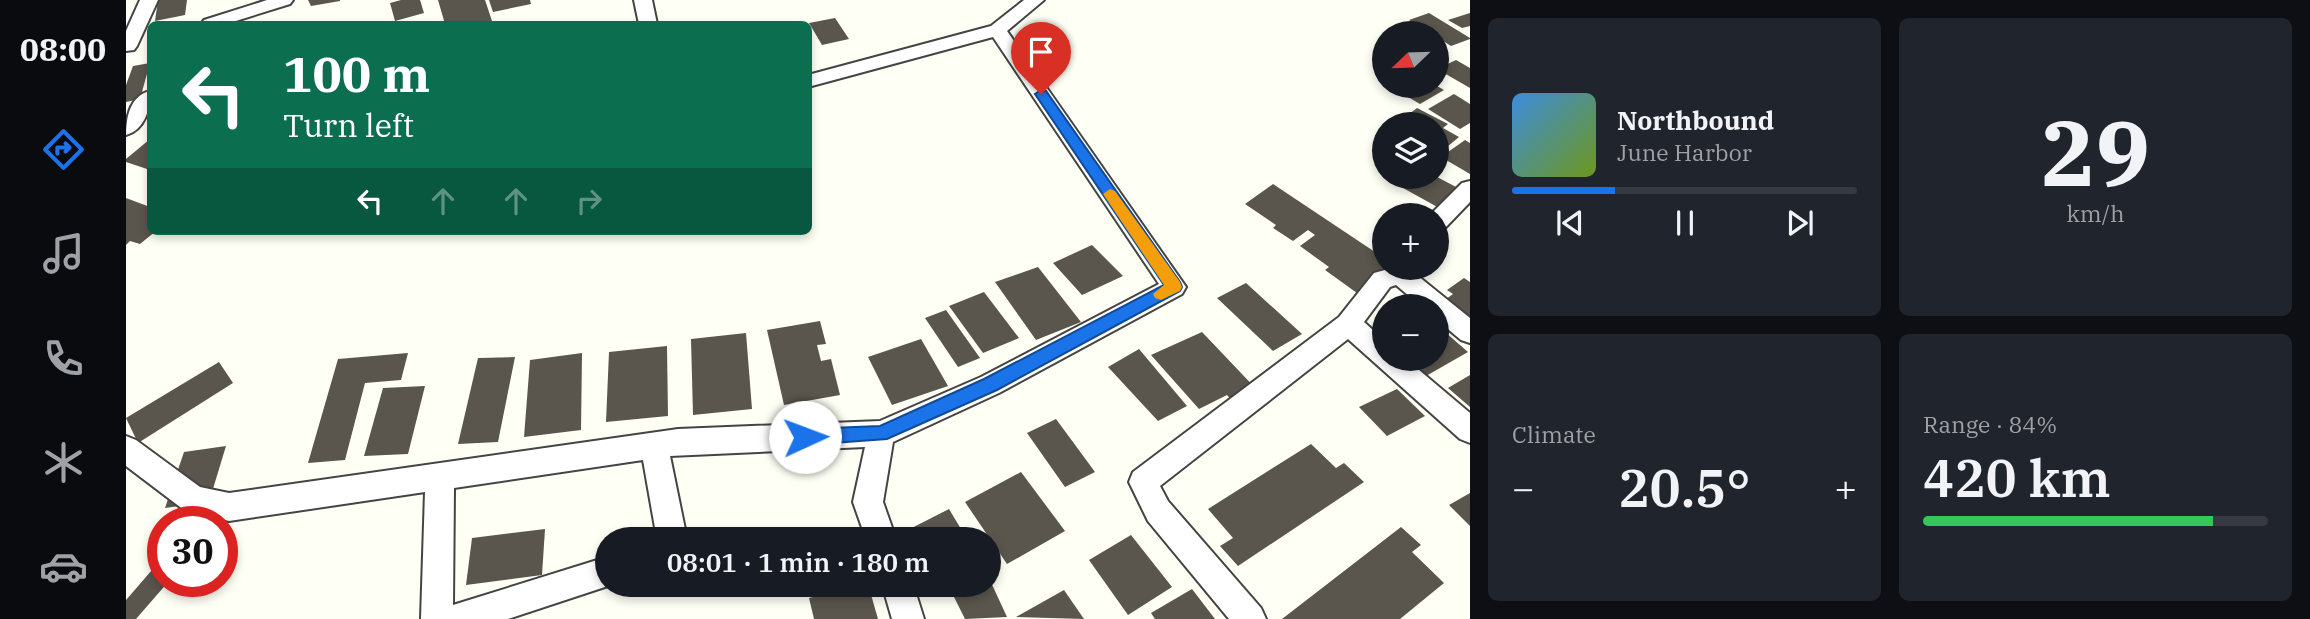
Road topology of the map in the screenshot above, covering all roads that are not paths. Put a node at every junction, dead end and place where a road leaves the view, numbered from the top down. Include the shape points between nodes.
1 (149, 0) edge
2 (284, 0) edge
3 (643, 0) edge
4 (1035, 0) edge
5 (219, 21) edge
6 (648, 21) edge
7 (997, 30) junction
8 (147, 42) edge
9 (127, 46) edge
10 (812, 80) edge
11 (147, 101) edge
12 (126, 128) edge
13 (1470, 189) edge
14 (1449, 210) edge
15 (1382, 280) edge
16 (1411, 280) edge
17 (1349, 324) junction
18 (1470, 333) edge
19 (1372, 344) edge
20 (1402, 371) edge
21 (1470, 430) edge
22 (881, 434) junction
23 (654, 445) junction
24 (126, 449) edge
25 (440, 476) junction
26 (669, 527) edge
27 (877, 527) edge
28 (595, 576) edge
29 (901, 597) edge
30 (437, 619) edge
31 (458, 619) edge
32 (908, 619) edge
33 (1250, 619) edge

1 - 9 street
2 - 5 street
3 - 6 street
4 - 7 street
7 - 10 street
7 - 22 street via 1174,287 990,385
8 - 9 street
11 - 12 street
13 - 14 street
15 - 17 street
16 - 18 street
17 - 19 street
17 - 33 street via 1143,482 1158,511
20 - 21 street
22 - 23 street
22 - 27 street via 868,502
23 - 25 street
23 - 26 street
24 - 25 street via 194,500 229,507
25 - 30 street
28 - 31 street
29 - 32 street

